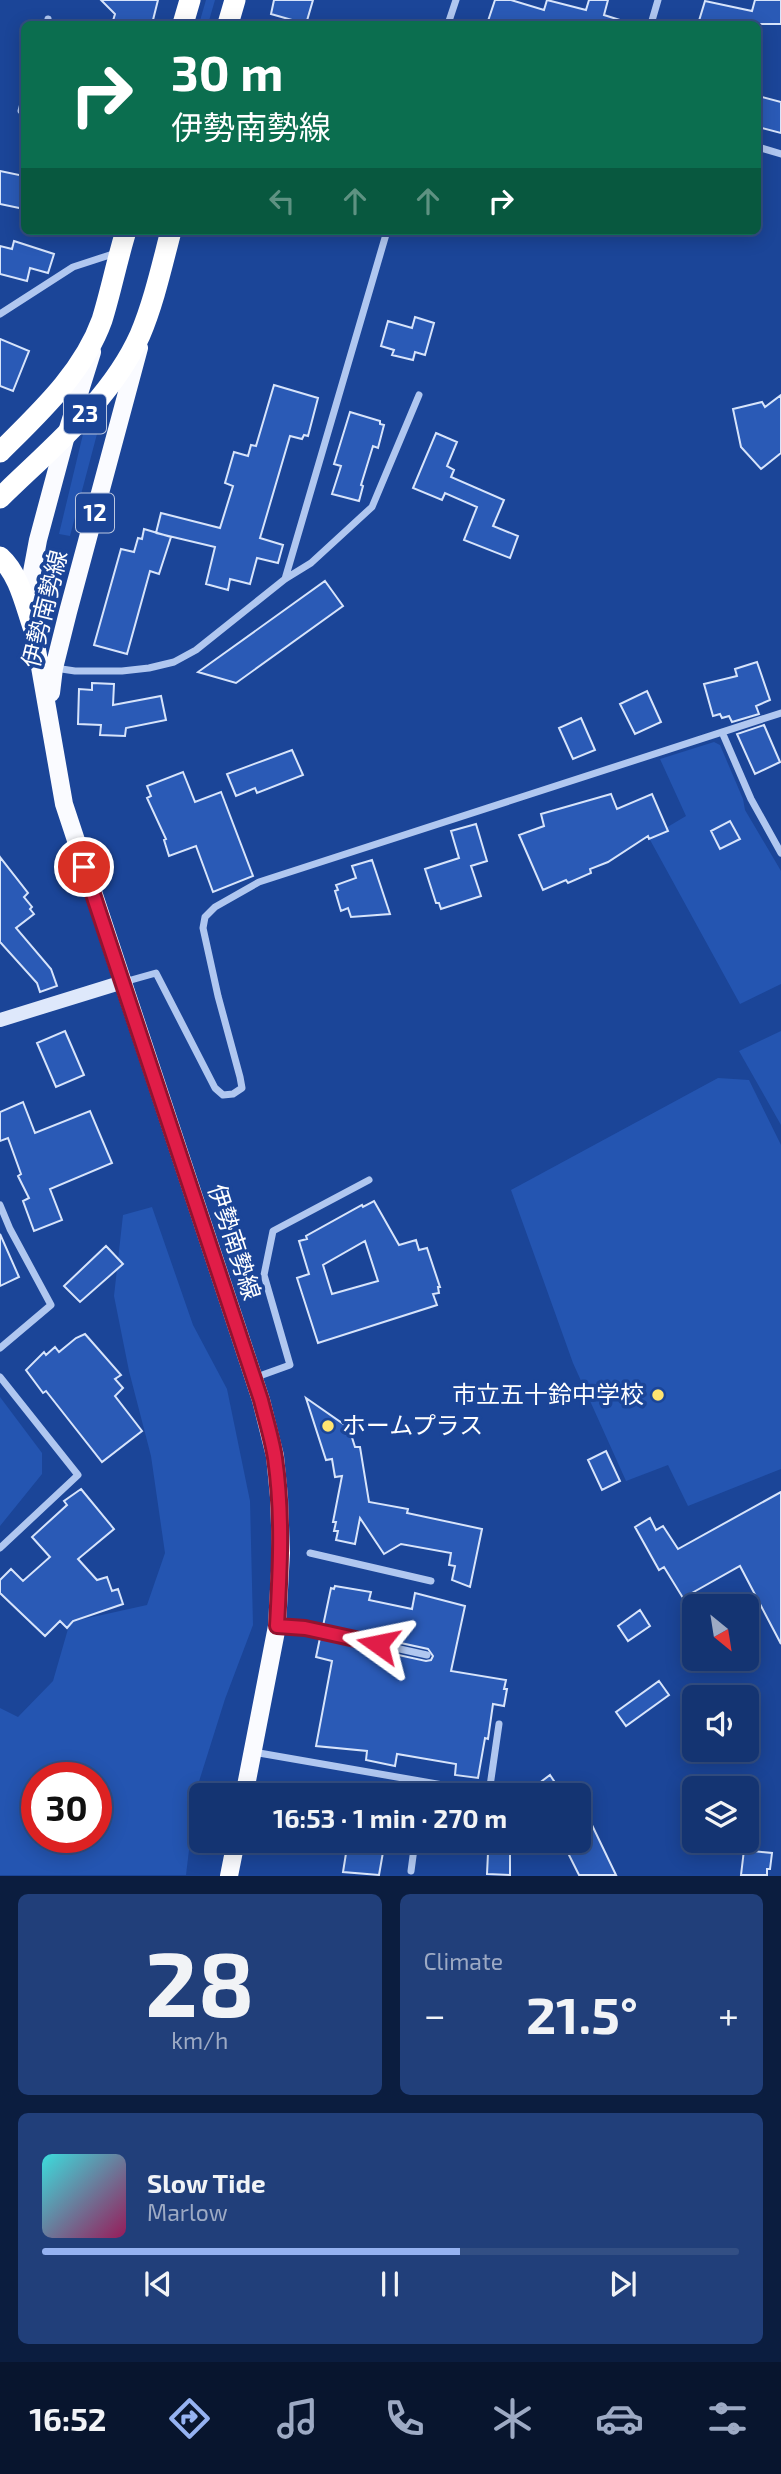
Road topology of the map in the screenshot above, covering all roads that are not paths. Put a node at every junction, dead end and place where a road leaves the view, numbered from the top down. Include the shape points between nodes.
1 (190, 0) edge
2 (235, 0) edge
3 (456, 0) edge
4 (658, 0) edge
5 (184, 21) edge
6 (229, 21) edge
7 (449, 21) edge
8 (652, 21) edge
9 (761, 148) edge
10 (781, 154) edge
11 (170, 235) edge
12 (386, 235) edge
13 (123, 241) edge
14 (148, 313) junction
15 (0, 314) edge
16 (101, 321) junction
17 (419, 395) dead end
18 (67, 432) junction
19 (0, 452) edge
20 (0, 498) edge
21 (0, 557) edge
22 (285, 579) junction
23 (33, 627) junction
24 (54, 668) junction
25 (781, 713) edge
26 (50, 714) junction
27 (722, 732) junction
28 (781, 853) edge
29 (123, 982) junction
30 (0, 1020) edge
31 (369, 1180) dead end
32 (0, 1205) edge
33 (0, 1348) edge
34 (0, 1377) edge
35 (254, 1378) junction
36 (0, 1548) edge
37 (310, 1553) dead end
38 (431, 1581) dead end
39 (277, 1626) junction
40 (427, 1654) dead end
41 (499, 1724) dead end
42 (252, 1752) junction
43 (420, 1781) joint
44 (246, 1783) edge
45 (431, 1783) edge
46 (491, 1783) edge
47 (234, 1853) edge
48 (413, 1853) edge
49 (411, 1871) dead end
50 (229, 1875) edge

1 - 5 highway
2 - 6 highway
3 - 7 street
4 - 8 street
9 - 10 street
11 - 14 highway, 23
12 - 22 street
13 - 15 street
13 - 16 highway, 23
14 - 18 highway, 23 via 122,368
14 - 24 main road, 伊勢南勢線 / 12
16 - 18 main road, 伊勢南勢線 / 12
16 - 19 highway, 23 via 63,386
17 - 22 street via 372,507 311,563
18 - 20 highway, 23
18 - 23 main road, 伊勢南勢線 / 12 via 32,572
21 - 23 highway via 18,583
22 - 24 street via 196,650 174,662 122,671
23 - 26 main road, 伊勢南勢線 / 12
24 - 26 main road, 伊勢南勢線 / 12
25 - 27 street
26 - 29 main road, 伊勢南勢線 / 12 via 64,804
27 - 28 street
27 - 29 street via 259,882 215,907 205,917 203,928 242,1088 233,1094 223,1095 215,1087 156,973
29 - 30 street
29 - 35 main road, 伊勢南勢線 / 12
31 - 35 street via 273,1231 264,1275 290,1365
32 - 33 street via 51,1305
34 - 36 street via 78,1475
35 - 39 main road, 伊勢南勢線 / 12 via 275,1457 279,1497
37 - 38 street
39 - 40 street
39 - 42 main road, 伊勢南勢線 / 12
41 - 46 street
42 - 43 street
42 - 44 main road, 伊勢南勢線 / 12
43 - 45 street
47 - 50 main road
48 - 49 street

